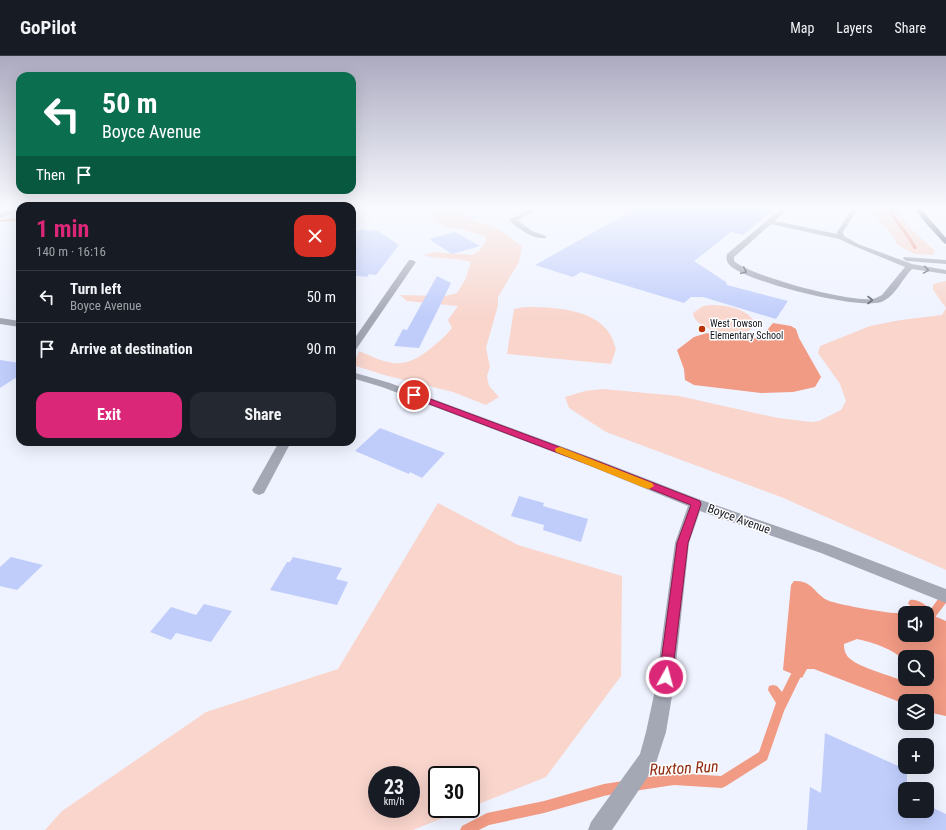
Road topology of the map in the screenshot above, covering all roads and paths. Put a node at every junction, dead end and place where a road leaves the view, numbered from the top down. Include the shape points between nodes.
1 (743, 245) edge
2 (856, 245) edge
3 (881, 254) junction
4 (412, 262) dead end
5 (946, 262) edge
6 (910, 266) junction
7 (946, 272) edge
8 (0, 321) edge
9 (16, 323) edge
10 (356, 343) edge
11 (356, 376) edge
12 (283, 446) edge
13 (259, 490) dead end
14 (696, 504) junction
15 (946, 596) edge
16 (599, 830) edge

1 -> 6 street via 730,256 731,262 737,268 762,278 846,299 876,301 884,297
2 - 3 street
3 - 5 street
3 - 6 street
4 - 10 street
6 -> 7 street
8 - 9 street
11 - 14 street, Boyce Avenue via 594,463
12 - 13 street
14 - 15 street, Boyce Avenue via 826,549
14 - 16 street via 682,543 664,690 648,759

